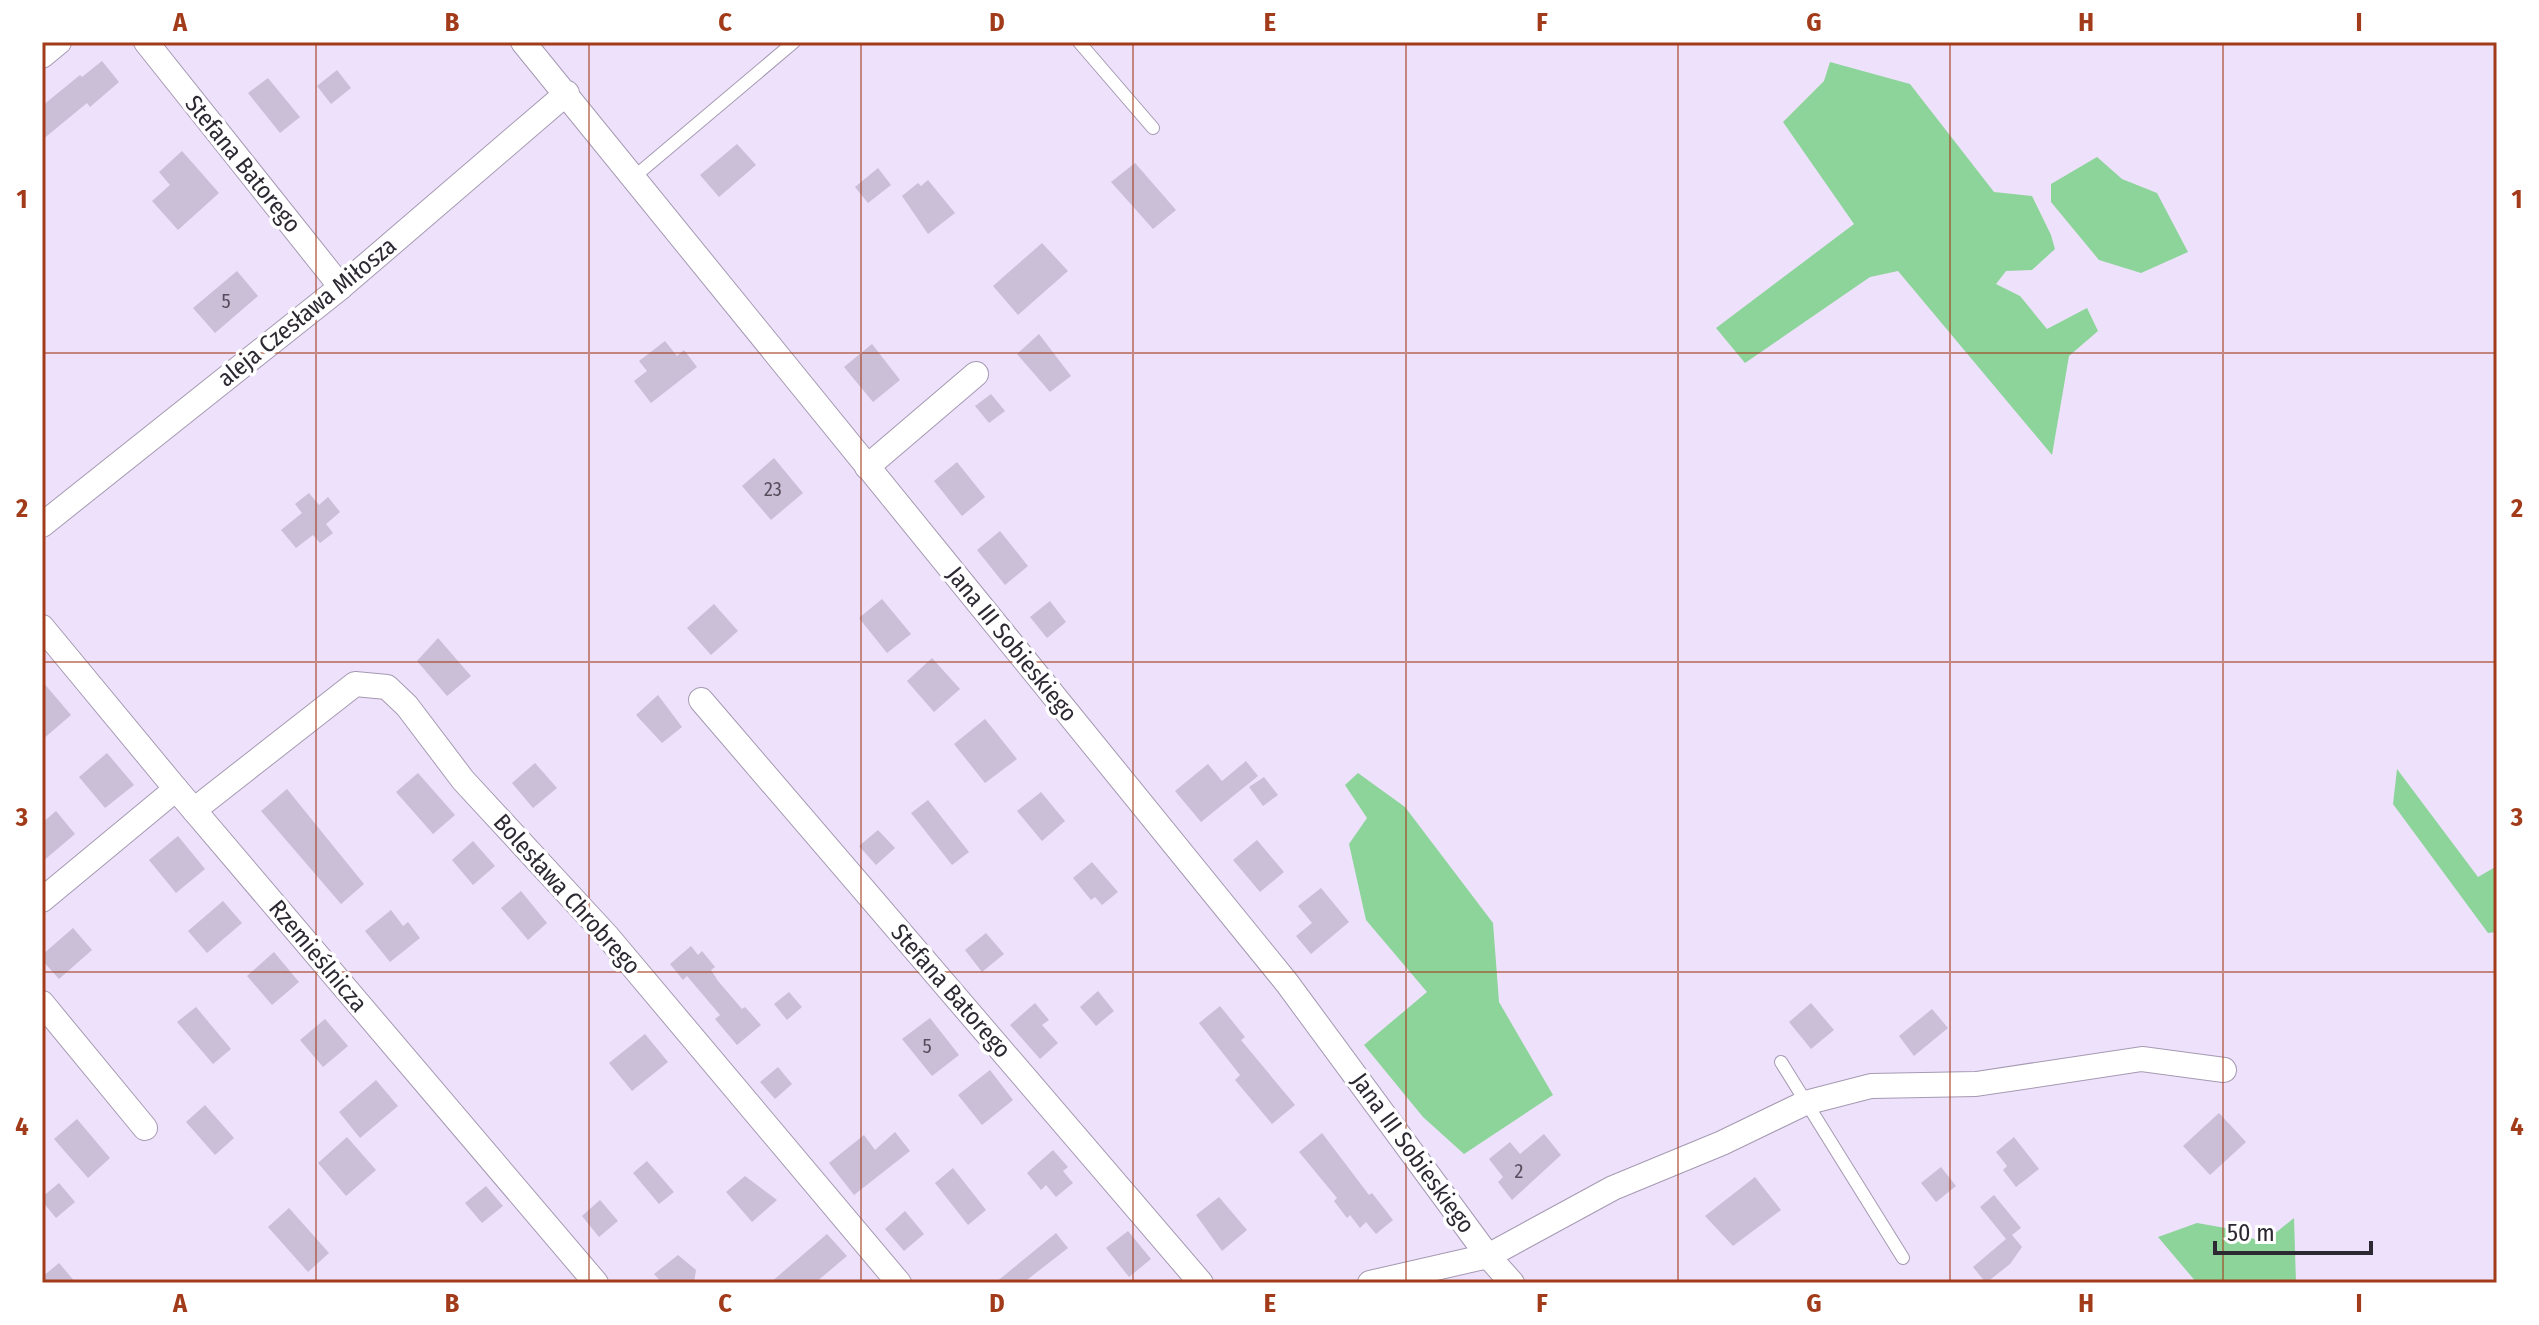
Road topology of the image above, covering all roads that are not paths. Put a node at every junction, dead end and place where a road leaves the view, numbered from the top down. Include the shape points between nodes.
1 (59, 42) edge
2 (146, 42) edge
3 (523, 42) edge
4 (794, 42) edge
5 (1079, 42) edge
6 (42, 56) edge
7 (567, 93) junction
8 (1153, 128) dead end
9 (634, 177) junction
10 (341, 287) junction
11 (976, 374) dead end
12 (867, 467) junction
13 (42, 525) edge
14 (46, 641) edge
15 (701, 700) dead end
16 (176, 789) junction
17 (194, 810) junction
18 (42, 900) edge
19 (42, 1003) edge
20 (1781, 1062) dead end
21 (2224, 1070) dead end
22 (1805, 1103) junction
23 (145, 1128) dead end
24 (1488, 1256) junction
25 (1903, 1258) dead end
26 (596, 1283) edge
27 (899, 1283) edge
28 (1201, 1283) edge
29 (1370, 1283) edge
30 (1512, 1283) edge

1 - 6 street
2 - 10 street, Stefana Batorego
3 - 7 street, Jana III Sobieskiego
4 - 9 lane
5 - 8 lane
7 - 9 street, Jana III Sobieskiego
7 - 10 street, aleja Czesława Miłosza
9 - 12 street, Jana III Sobieskiego
10 - 13 street, aleja Czesława Miłosza
11 - 12 street
12 - 24 street, Jana III Sobieskiego via 1287,983
14 - 16 street, Rzemieślnicza
15 - 28 street, Stefana Batorego
16 - 17 street, Rzemieślnicza
16 - 18 street
17 - 26 street, Rzemieślnicza
17 - 27 street, Bolesława Chrobrego via 355,684 387,687 463,780 608,937
19 - 23 street
20 - 22 lane
21 - 22 street via 2142,1059 1976,1084 1871,1086
22 - 24 street via 1613,1188
22 - 25 lane
24 - 29 street
24 - 30 street, Jana III Sobieskiego

